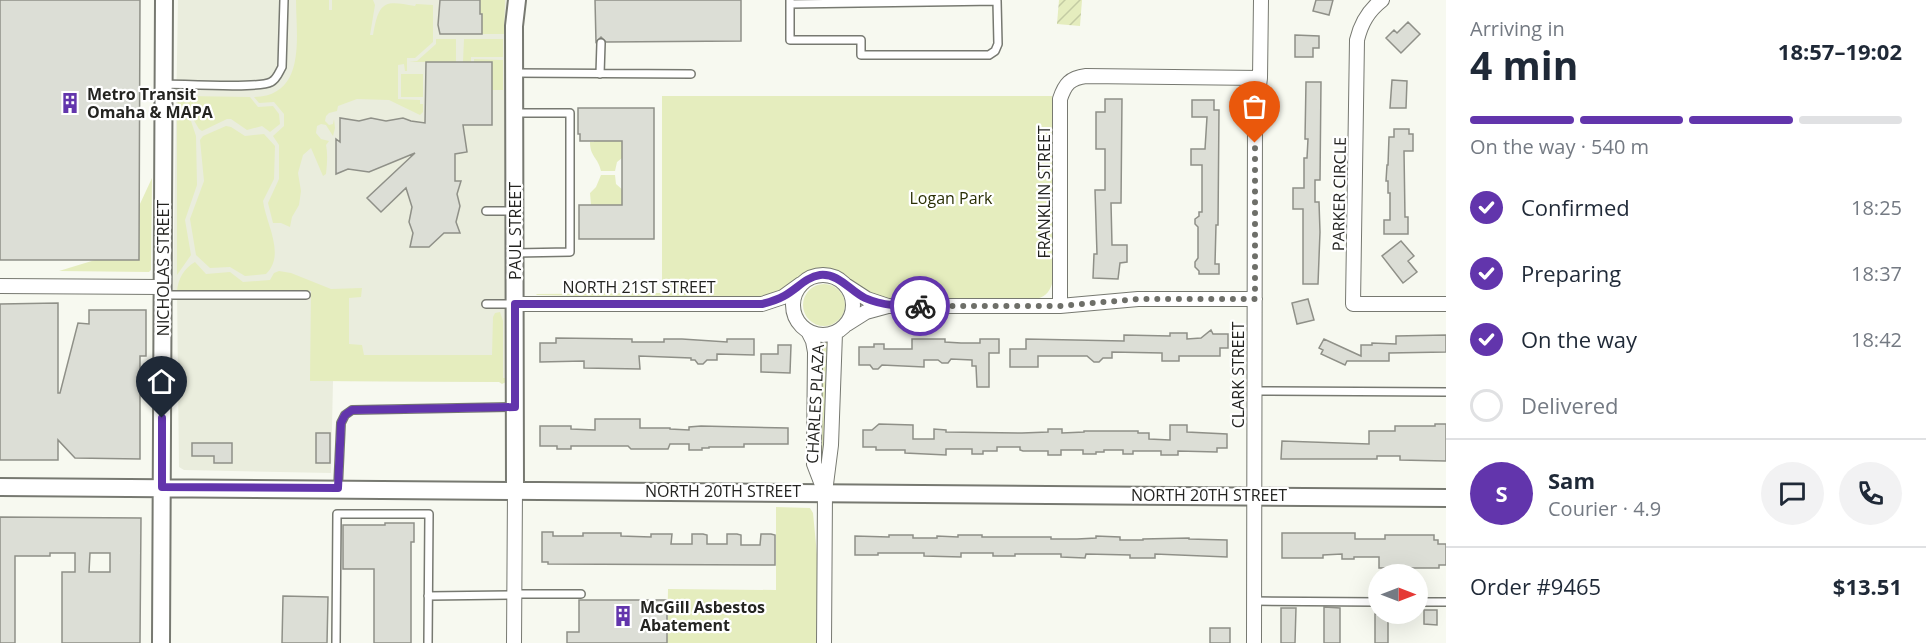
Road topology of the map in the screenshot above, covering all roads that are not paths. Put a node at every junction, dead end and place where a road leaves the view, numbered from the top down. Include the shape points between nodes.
1 (164, 0) edge
2 (284, 0) edge
3 (517, 0) edge
4 (1261, 0) edge
5 (1382, 0) edge
6 (790, 2) edge
7 (601, 43) dead end
8 (514, 74) junction
9 (600, 74) junction
10 (692, 74) dead end
11 (1260, 78) junction
12 (164, 84) junction
13 (515, 113) junction
14 (486, 210) dead end
15 (515, 210) junction
16 (515, 253) junction
17 (801, 284) junction
18 (0, 286) edge
19 (846, 286) junction
20 (162, 291) junction
21 (306, 295) dead end
22 (1255, 299) junction
23 (486, 304) dead end
24 (515, 304) junction
25 (762, 304) junction
26 (1446, 304) edge
27 (888, 306) junction
28 (1060, 306) junction
29 (797, 319) junction
30 (847, 324) junction
31 (808, 331) junction
32 (835, 333) junction
33 (1254, 391) junction
34 (1446, 392) edge
35 (515, 407) junction
36 (0, 487) edge
37 (162, 487) junction
38 (338, 488) junction
39 (515, 489) junction
40 (825, 492) junction
41 (1254, 496) junction
42 (1446, 498) edge
43 (581, 594) dead end
44 (514, 595) junction
45 (428, 596) junction
46 (1254, 601) junction
47 (1368, 602) edge
48 (1428, 602) edge
49 (1446, 602) edge
50 (161, 643) edge
51 (336, 643) edge
52 (428, 643) edge
53 (514, 643) edge
54 (824, 643) edge
55 (1254, 643) edge

1 - 12 street, NICHOLAS STREET
2 - 12 lane via 282,67 272,81 251,85
3 - 8 street, PAUL STREET
4 - 11 street, CLARK STREET
5 - 26 street, PARKER CIRCLE via 1367,15 1358,40 1353,304
6 - 6 lane via 997,2 998,44 989,55 861,55 861,40 790,40
7 - 9 lane
8 - 9 lane
8 - 13 street, PAUL STREET
9 - 10 lane
11 - 22 street, CLARK STREET via 1255,116
11 - 28 street, FRANKLIN STREET via 1086,76 1069,81 1060,99
12 - 20 street, NICHOLAS STREET
13 - 15 street, PAUL STREET
13 - 16 lane via 570,113 570,252
14 - 15 lane
15 - 16 street, PAUL STREET
16 - 24 street, PAUL STREET
17 - 19 street via 825,275
17 - 25 street via 783,297
17 - 29 street via 793,300
18 - 20 street
19 - 27 street
19 - 30 street via 854,306
20 - 21 lane
20 - 37 street, NICHOLAS STREET
22 - 28 street via 1138,299
22 - 33 street, CLARK STREET
23 - 24 lane
24 - 25 street, NORTH 21ST STREET
24 - 35 street, PAUL STREET
25 - 29 street
27 - 28 street
27 - 30 street via 866,312
29 - 31 street
30 - 32 street
31 - 32 street via 826,336
31 - 40 street, CHARLES PLAZA via 815,352 814,464
32 - 40 street, CHARLES PLAZA via 831,445
33 - 34 lane
33 - 41 street, CLARK STREET
35 - 38 lane via 352,410 341,423
35 - 39 street, PAUL STREET
36 - 37 street, NORTH 20TH STREET
37 - 38 street, NORTH 20TH STREET
37 - 50 street, NICHOLAS STREET
38 - 39 street, NORTH 20TH STREET
39 - 40 street, NORTH 20TH STREET
39 - 44 street, PAUL STREET
40 - 41 street, NORTH 20TH STREET
40 - 54 street
41 - 42 street, NORTH 20TH STREET
41 - 46 street, CLARK STREET
43 - 44 lane
44 - 45 lane
44 - 53 street, PAUL STREET
45 - 51 lane via 429,514 337,514
45 - 52 lane
46 - 47 lane
46 - 55 street, CLARK STREET
48 - 49 lane

